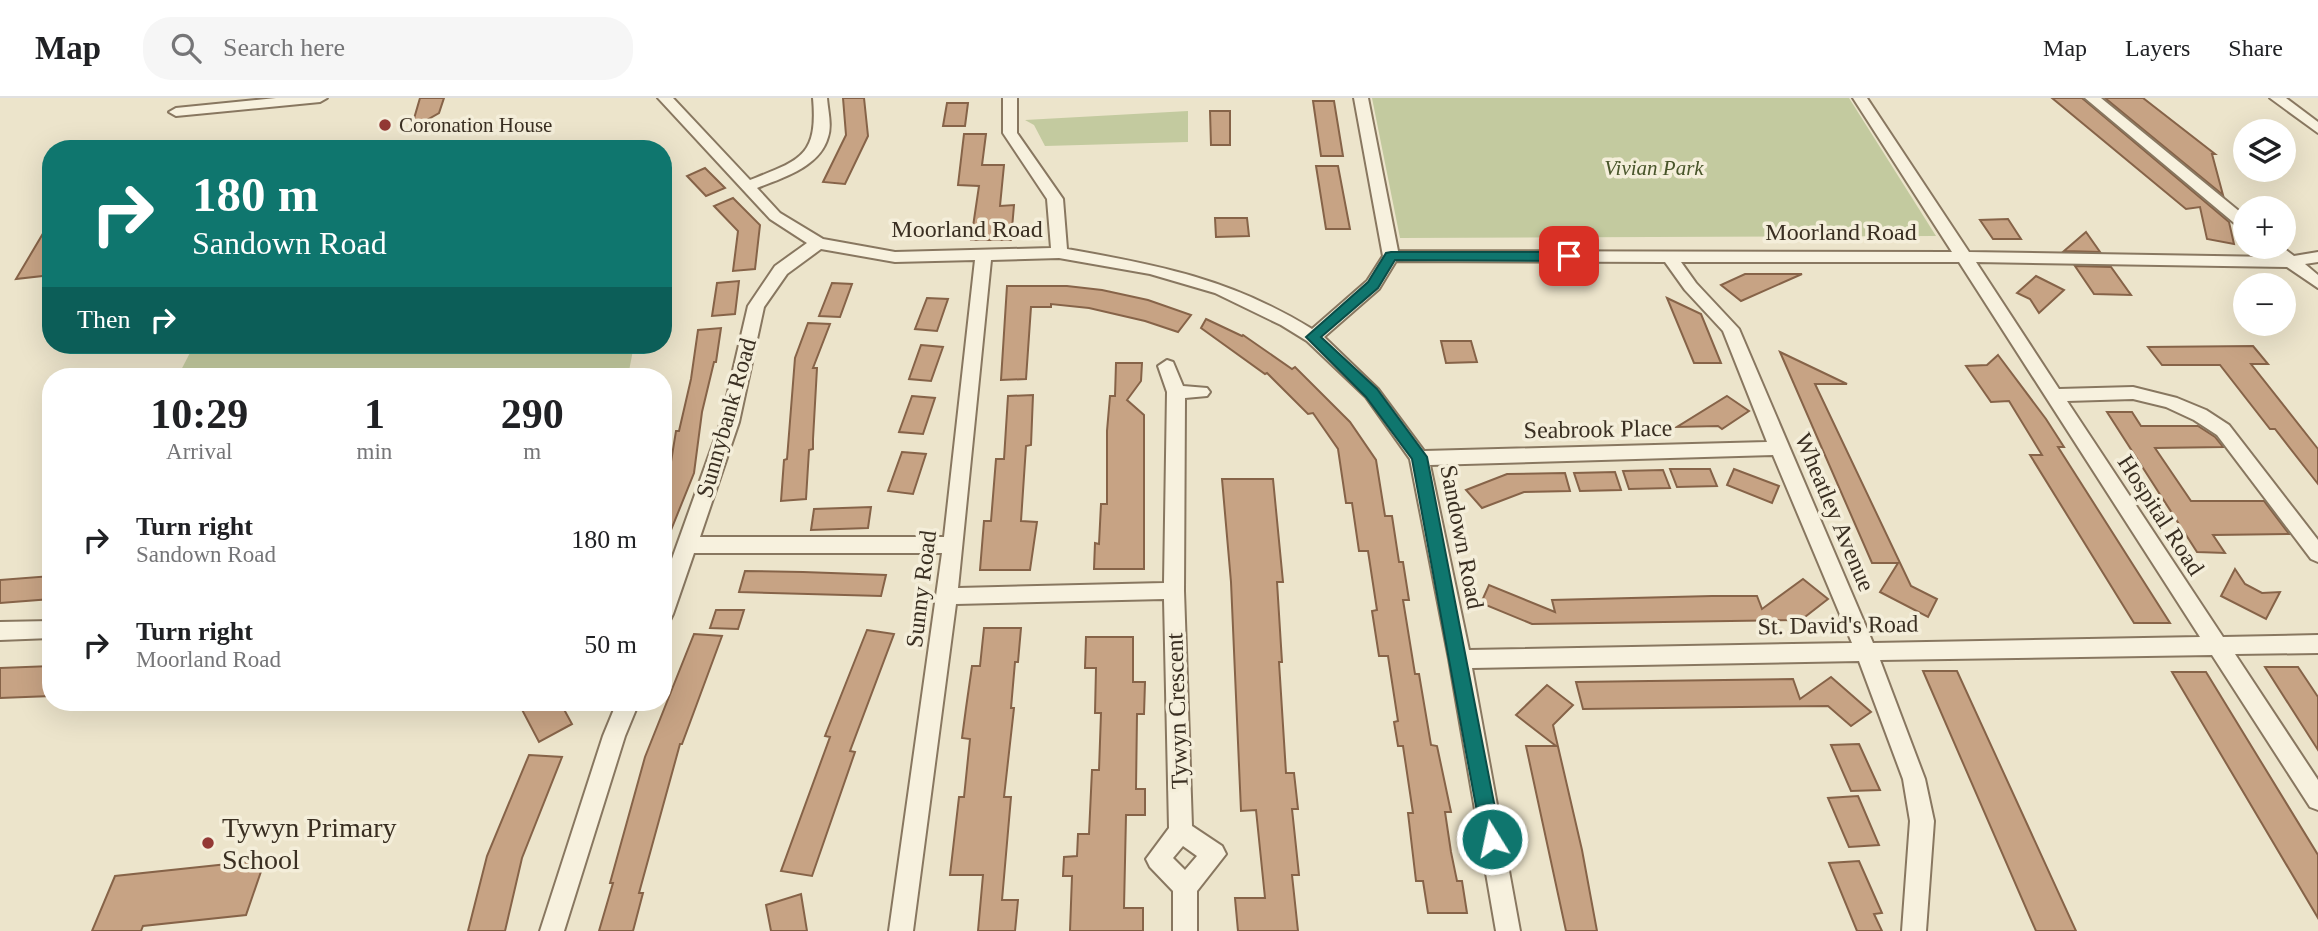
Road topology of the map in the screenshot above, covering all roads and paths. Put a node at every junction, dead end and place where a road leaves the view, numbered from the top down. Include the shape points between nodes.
1 (320, 98) edge
2 (665, 98) edge
3 (820, 98) edge
4 (1010, 98) edge
5 (1361, 98) edge
6 (1860, 98) edge
7 (2092, 98) edge
8 (2277, 98) edge
9 (215, 108) junction
10 (176, 112) dead end
11 (204, 126) dead end
12 (2318, 129) edge
13 (748, 186) junction
14 (2233, 215) edge
15 (818, 243) junction
16 (985, 253) junction
17 (1059, 253) junction
18 (1391, 256) junction
19 (1671, 257) junction
20 (1962, 257) junction
21 (2318, 257) edge
22 (2286, 259) edge
23 (2290, 262) junction
24 (2318, 283) edge
25 (1313, 337) junction
26 (1167, 366) dead end
27 (1176, 392) junction
28 (1201, 392) dead end
29 (2054, 395) junction
30 (1779, 449) junction
31 (1419, 457) junction
32 (688, 545) junction
33 (953, 545) junction
34 (2318, 554) edge
35 (672, 589) edge
36 (1174, 591) junction
37 (947, 596) junction
38 (42, 629) edge
39 (0, 631) edge
40 (2318, 644) edge
41 (2218, 646) junction
42 (1866, 651) junction
43 (1460, 659) junction
44 (624, 711) edge
45 (2311, 779) edge
46 (2318, 800) edge
47 (1181, 831) junction
48 (1185, 887) junction
49 (552, 931) edge
50 (901, 931) edge
51 (1185, 931) edge
52 (1508, 931) edge
53 (1914, 931) edge

1 - 9 street
2 - 13 street, Moorland Road
3 - 13 street via 819,143 803,159
4 - 17 street via 1010,134 1055,199
5 - 18 street
6 - 20 street, Hospital Road
7 - 14 street
8 - 12 street
9 - 10 street
9 - 11 street
13 - 15 street, Moorland Road via 775,216
15 - 16 street, Moorland Road via 895,257
15 - 32 street, Sunnybank Road via 781,270 757,306 730,422
16 - 17 street, Moorland Road
16 - 33 street, Sunny Road
17 - 25 street, Moorland Road via 1221,289
18 - 19 street, Moorland Road
18 - 25 street via 1373,285
19 - 20 street, Moorland Road
19 - 30 street, Wheatley Avenue via 1687,286 1731,329
20 - 23 street, Moorland Road
20 - 29 street, Hospital Road
21 - 23 street, Moorland Road
22 - 23 street
23 - 24 street
25 - 31 street, Sandown Road via 1371,393
26 - 27 street, Tywyn Crescent
27 - 28 street
27 - 36 street, Tywyn Crescent
29 - 34 street via 2133,393 2200,415 2224,430
29 - 41 street, Hospital Road
30 - 31 street, Seabrook Place
30 - 42 street, Wheatley Avenue
31 - 43 street, Sandown Road
32 - 33 street
32 - 35 street, Sunnybank Road
33 - 37 street, Sunny Road
36 - 37 street
36 - 47 street, Tywyn Crescent
37 - 50 street, Sunny Road
38 - 39 street
40 - 41 street, St. David's Road
41 - 42 street, St. David's Road
41 - 45 street, Hospital Road
42 - 43 street, St. David's Road
42 - 53 street, Wheatley Avenue via 1914,779 1922,821
43 - 52 street, Sandown Road
44 - 49 street
45 - 46 street, Hospital Road
47 - 48 street via 1158,859
47 - 48 street via 1214,854
48 - 51 street

